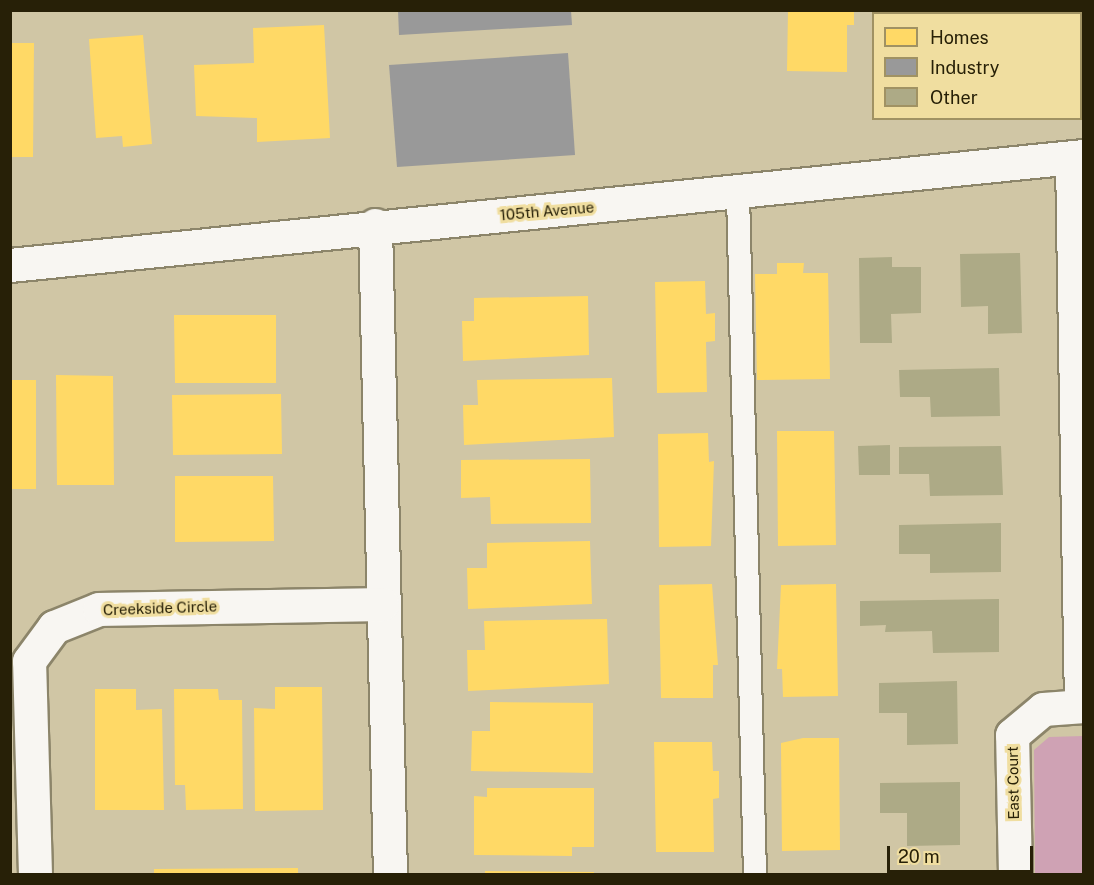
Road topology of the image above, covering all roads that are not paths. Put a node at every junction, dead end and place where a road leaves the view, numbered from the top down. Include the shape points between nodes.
1 (1078, 157) edge
2 (738, 194) junction
3 (375, 225) junction
4 (10, 265) edge
5 (382, 604) junction
6 (1082, 705) edge
7 (35, 874) edge
8 (390, 874) edge
9 (755, 874) edge
10 (1015, 874) edge

1 - 2 street, 105th Avenue
1 - 6 street, East Court
2 - 3 street, 105th Avenue
2 - 9 lane
3 - 4 street, 105th Avenue
3 - 5 street
5 - 7 street, Creekside Circle via 99,609 54,627 29,661
5 - 8 street
6 - 10 street, East Court via 1043,709 1012,735

